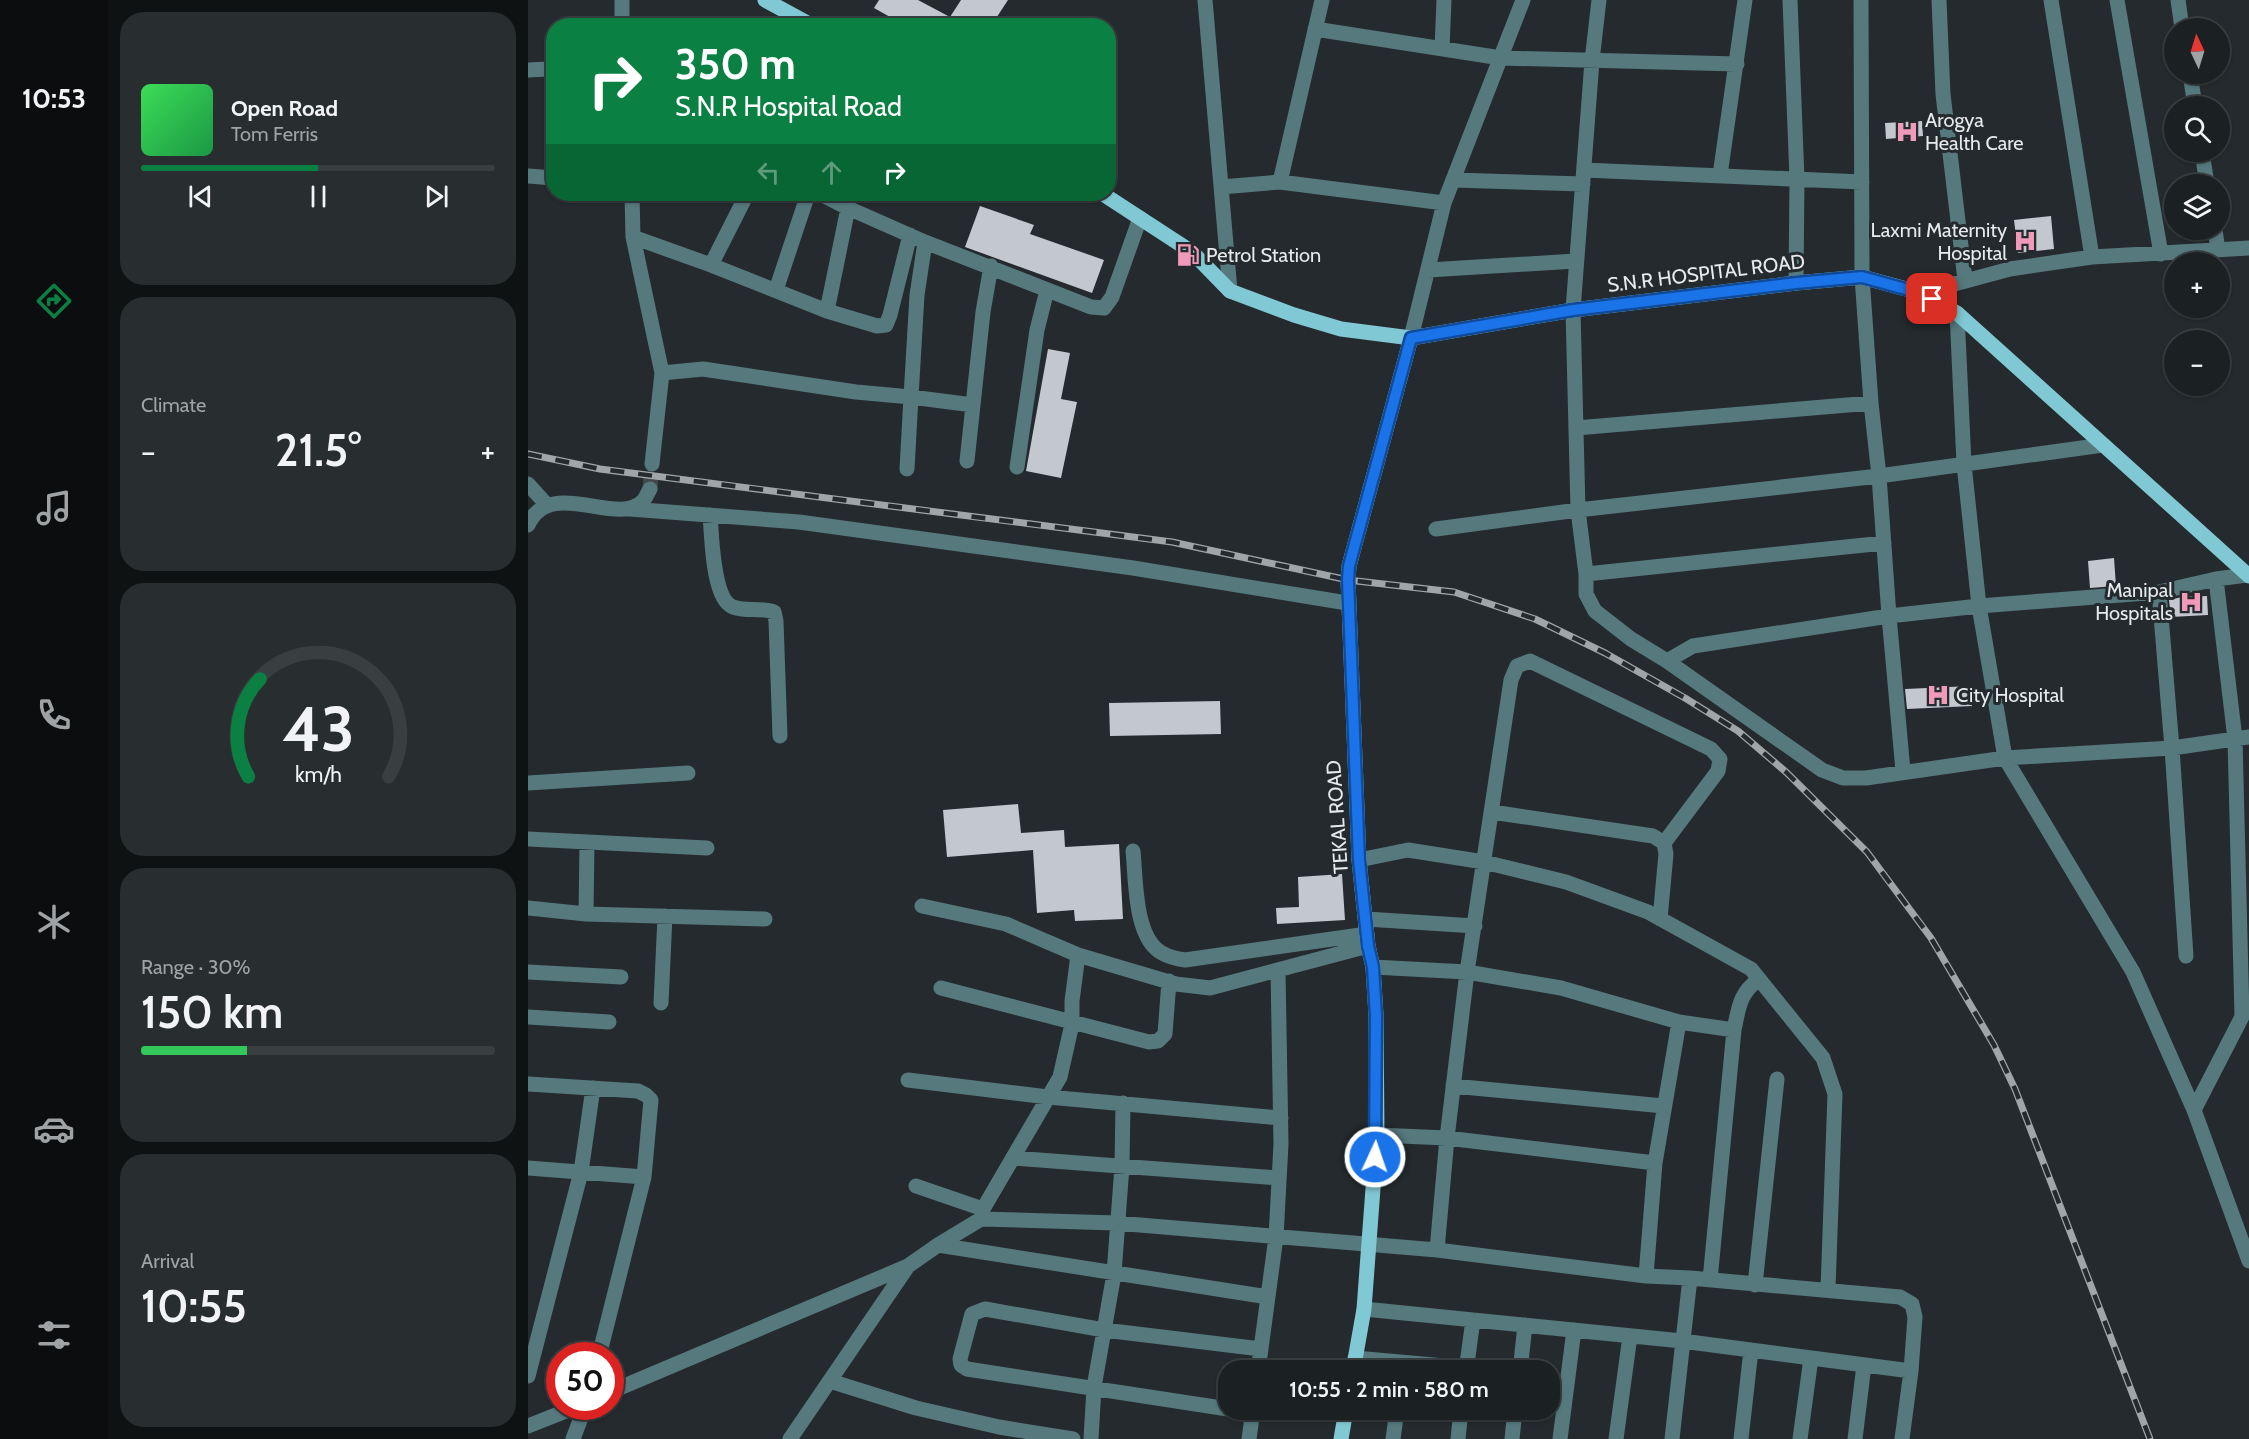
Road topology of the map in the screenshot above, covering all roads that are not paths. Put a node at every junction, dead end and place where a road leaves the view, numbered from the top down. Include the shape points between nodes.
1 (622, 0) edge
2 (765, 0) edge
3 (1205, 0) edge
4 (1322, 0) edge
5 (1444, 0) edge
6 (1523, 0) edge
7 (1599, 0) edge
8 (1745, 0) edge
9 (1790, 0) edge
10 (1861, 0) edge
11 (1940, 0) edge
12 (2050, 0) edge
13 (2117, 0) edge
14 (2178, 0) edge
15 (624, 18) edge
16 (798, 18) edge
17 (2181, 18) edge
18 (1315, 29) junction
19 (1442, 49) junction
20 (1501, 58) junction
21 (1592, 61) junction
22 (1737, 64) junction
23 (546, 69) edge
24 (528, 70) edge
25 (1720, 175) junction
26 (528, 177) edge
27 (1583, 177) junction
28 (546, 178) edge
29 (1797, 178) junction
30 (1454, 180) junction
31 (1280, 182) junction
32 (1862, 182) junction
33 (1221, 187) junction
34 (632, 201) edge
35 (743, 201) edge
36 (806, 201) edge
37 (834, 201) edge
38 (1114, 201) edge
39 (1444, 203) junction
40 (848, 208) junction
41 (1140, 218) junction
42 (910, 235) junction
43 (633, 237) junction
44 (2216, 240) edge
45 (925, 242) junction
46 (2249, 248) edge
47 (2218, 250) junction
48 (2161, 254) junction
49 (2092, 257) junction
50 (1576, 261) junction
51 (711, 265) junction
52 (991, 266) junction
53 (1428, 270) junction
54 (1862, 277) junction
55 (1965, 280) junction
56 (1796, 283) junction
57 (776, 290) junction
58 (1047, 290) junction
59 (1230, 291) junction
60 (1920, 293) junction
61 (1573, 310) junction
62 (827, 311) junction
63 (1958, 313) junction
64 (1411, 338) junction
65 (662, 373) junction
66 (910, 397) junction
67 (1871, 403) junction
68 (973, 405) junction
69 (1576, 428) junction
70 (2103, 445) junction
71 (967, 461) dead end
72 (652, 464) tunnel mouth
73 (1965, 464) junction
74 (1017, 467) dead end
75 (907, 469) dead end
76 (1879, 476) junction
77 (528, 484) edge
78 (650, 489) tunnel mouth
79 (547, 506) junction
80 (630, 509) junction
81 (1578, 510) junction
82 (710, 515) junction
83 (528, 525) edge
84 (1436, 529) dead end
85 (1884, 543) junction
86 (1586, 574) junction
87 (2248, 576) edge
88 (2216, 579) junction
89 (2159, 592) junction
90 (1347, 603) junction
91 (1979, 606) junction
92 (1889, 616) junction
93 (1667, 661) junction
94 (780, 736) dead end
95 (2242, 738) edge
96 (2172, 748) junction
97 (2005, 758) junction
98 (1903, 771) junction
99 (688, 773) dead end
100 (528, 783) edge
101 (1492, 812) junction
102 (528, 838) edge
103 (587, 842) junction
104 (1664, 843) junction
105 (706, 848) dead end
106 (1133, 851) dead end
107 (1359, 860) junction
108 (1484, 862) junction
109 (922, 906) dead end
110 (528, 908) edge
111 (586, 914) junction
112 (664, 916) junction
113 (765, 919) dead end
114 (1660, 919) junction
115 (1475, 926) junction
116 (1367, 933) junction
117 (1078, 956) junction
118 (2186, 956) dead end
119 (1373, 967) junction
120 (1278, 970) junction
121 (528, 972) edge
122 (1467, 972) junction
123 (621, 977) dead end
124 (1759, 979) junction
125 (1169, 981) junction
126 (941, 988) dead end
127 (661, 1004) dead end
128 (2246, 1010) edge
129 (528, 1017) edge
130 (609, 1022) dead end
131 (1678, 1022) junction
132 (1072, 1023) junction
133 (1734, 1030) junction
134 (1777, 1079) dead end
135 (908, 1080) dead end
136 (528, 1085) edge
137 (1453, 1086) junction
138 (593, 1088) junction
139 (1048, 1097) junction
140 (1123, 1103) junction
141 (1664, 1106) junction
142 (2194, 1110) junction
143 (1281, 1118) junction
144 (1377, 1135) junction
145 (1447, 1138) junction
146 (1013, 1158) junction
147 (1655, 1163) junction
148 (1122, 1166) junction
149 (528, 1168) edge
150 (581, 1172) junction
151 (644, 1177) junction
152 (1279, 1178) junction
153 (916, 1186) dead end
154 (982, 1214) junction
155 (1116, 1223) junction
156 (1276, 1237) junction
157 (1369, 1244) junction
158 (938, 1245) junction
159 (1437, 1250) junction
160 (2249, 1261) edge
161 (908, 1266) junction
162 (1114, 1274) junction
163 (1646, 1276) junction
164 (1690, 1278) junction
165 (1710, 1280) junction
166 (1755, 1285) junction
167 (1828, 1290) junction
168 (1268, 1297) junction
169 (1364, 1309) junction
170 (1473, 1320) junction
171 (1525, 1325) junction
172 (1104, 1330) junction
173 (1574, 1330) junction
174 (1630, 1336) junction
175 (1682, 1341) junction
176 (603, 1342) edge
177 (1261, 1349) junction
178 (1751, 1350) junction
179 (1810, 1358) junction
180 (1260, 1360) edge
181 (1355, 1360) edge
182 (1468, 1360) edge
183 (1521, 1360) edge
184 (1864, 1365) junction
185 (1911, 1371) junction
186 (528, 1376) edge
187 (830, 1381) junction
188 (624, 1386) edge
189 (1094, 1388) junction
190 (1218, 1407) edge
191 (546, 1419) edge
192 (580, 1420) edge
193 (1252, 1420) edge
194 (1344, 1420) edge
195 (1395, 1420) edge
196 (1460, 1420) edge
197 (1514, 1420) edge
198 (528, 1426) edge
199 (1022, 1435) edge
200 (573, 1439) edge
201 (790, 1439) edge
202 (1073, 1439) edge
203 (1091, 1439) edge
204 (1249, 1439) edge
205 (1341, 1439) edge
206 (1393, 1439) edge
207 (1458, 1439) edge
208 (1512, 1439) edge
209 (1560, 1439) edge
210 (1616, 1439) edge
211 (1672, 1439) edge
212 (1741, 1439) edge
213 (1800, 1439) edge
214 (1855, 1439) edge
215 (1902, 1439) edge

1 - 15 street
2 - 16 main road
3 - 33 street
4 - 18 street
5 - 19 street
6 - 20 street
7 - 21 street
8 - 22 street
9 - 29 street
10 - 32 street
11 - 55 street via 1943,94
12 - 49 street
13 - 48 street
14 - 17 street
18 - 19 street
18 - 31 street
19 - 20 street
20 - 21 street
20 - 30 street
21 - 22 street
21 - 27 street
22 - 25 street
23 - 24 street
25 - 27 street
25 - 29 street
26 - 28 street
27 - 30 street
27 - 50 street
29 - 32 street
29 - 56 street
30 - 39 street
31 - 33 street
31 - 39 street
32 - 54 street
33 - 59 street
34 - 43 street
35 - 51 street
36 - 57 street
37 - 40 street
38 - 41 main road, S.N.R HOSPITAL ROAD
39 - 53 street
40 - 42 street
40 - 62 street
41 - 58 street via 1112,297 1104,308
41 - 59 main road, S.N.R HOSPITAL ROAD via 1192,252
42 - 45 street
42 - 62 street via 886,325 877,326
43 - 51 street
43 - 65 street
44 - 47 street
45 - 52 street
45 - 66 street
46 - 47 street
47 - 48 street
48 - 49 street
49 - 55 street
50 - 53 street
50 - 61 street
51 - 57 street
52 - 58 street
52 - 68 street
53 - 64 street
54 - 56 main road, S.N.R HOSPITAL ROAD
54 - 60 main road, S.N.R HOSPITAL ROAD
54 - 67 street
55 - 60 street
56 - 61 main road, S.N.R HOSPITAL ROAD
57 - 62 street
58 - 74 street via 1037,330
59 - 64 main road, S.N.R HOSPITAL ROAD via 1341,329
60 - 63 main road, S.N.R HOSPITAL ROAD
61 - 64 main road, S.N.R HOSPITAL ROAD
61 - 69 street
63 - 70 main road, S.N.R HOSPITAL ROAD
63 - 73 street
64 - 90 main road, TEKAL ROAD via 1349,566
65 - 66 street via 703,369
65 - 72 street
66 - 68 street
66 - 75 street
67 - 69 street
67 - 76 street
68 - 71 street
69 - 81 street
70 - 73 street
70 - 87 main road, S.N.R HOSPITAL ROAD
73 - 76 street
73 - 91 street
76 - 81 street
76 - 85 street
77 - 79 street
78 - 80 street via 644,501
79 - 80 street via 570,503
79 - 83 street via 533,515
80 - 82 street
81 - 84 street
81 - 86 street
82 - 90 street via 799,522
82 - 94 street via 718,588 724,602 734,608 774,612
85 - 86 street
85 - 92 street
86 - 93 street via 1586,594 1595,611
87 - 88 street
88 - 89 street
88 - 95 street
89 - 91 street
89 - 96 street
90 - 107 main road, TEKAL ROAD
91 - 92 street
91 - 97 street
92 - 93 street via 1693,646
92 - 98 street
93 - 98 street via 1822,770 1843,778
95 - 96 street
95 - 128 street
96 - 97 street
96 - 118 street
97 - 98 street
97 - 142 street via 2133,972
99 - 100 street
101 - 104 street via 1653,836
101 - 104 street via 1511,680 1517,666 1530,661 1711,749 1720,759 1718,771
101 - 108 street
102 - 103 street
103 - 105 street
103 - 111 street
104 - 114 street
106 - 116 street via 1144,933 1159,952 1173,958 1185,960
107 - 108 street via 1408,850
107 - 116 main road, TEKAL ROAD
108 - 114 street via 1566,882
108 - 115 street
109 - 117 street via 1006,924
110 - 111 street
111 - 112 street
112 - 113 street
112 - 127 street
114 - 124 street via 1751,969
115 - 116 street
115 - 122 street
116 - 119 main road, TEKAL ROAD
116 - 120 street
117 - 125 street
117 - 132 street
119 - 122 street
119 - 144 main road, TEKAL ROAD
120 - 125 street via 1210,988
120 - 143 street
121 - 123 street
122 - 131 street via 1561,988
122 - 137 street
124 - 133 street via 1747,987
124 - 167 street via 1823,1058 1834,1094
125 - 132 street via 1165,1034 1158,1041
126 - 132 street
128 - 142 street
129 - 130 street
131 - 133 street
131 - 141 street
132 - 139 street via 1060,1077
133 - 165 street
134 - 166 street
135 - 139 street
136 - 138 street
137 - 141 street
137 - 145 street
138 - 150 street
138 - 151 street via 638,1091 651,1100
139 - 140 street
139 - 146 street
140 - 143 street
140 - 148 street
141 - 147 street
142 - 160 street
143 - 152 street
144 - 145 street
144 - 157 main road, TEKAL ROAD
145 - 147 street
145 - 159 street
146 - 148 street
146 - 154 street
147 - 163 street
148 - 152 street
148 - 155 street
149 - 150 street
150 - 151 street
150 - 186 street
151 - 176 street
152 - 156 street
153 - 154 street
154 - 155 street
154 - 158 street
155 - 156 street
155 - 162 street
156 - 157 street
156 - 168 street
157 - 159 street
157 - 169 main road, TEKAL ROAD
158 - 161 street
158 - 162 street
159 - 163 street
161 - 187 street
161 - 188 street
162 - 168 street
162 - 172 street
163 - 164 street
164 - 165 street
164 - 175 street
165 - 166 street
166 - 167 street
167 - 185 street via 1900,1297 1912,1304 1915,1317
168 - 177 street
169 - 170 street
169 - 181 main road, TEKAL ROAD
170 - 171 street
170 - 182 street
171 - 173 street
171 - 183 street
172 - 177 street
172 - 189 street
172 - 189 street via 985,1308 972,1314 960,1359 967,1369
173 - 174 street
173 - 209 street
174 - 175 street
174 - 210 street
175 - 178 street
175 - 211 street
177 - 180 street
178 - 179 street
178 - 212 street
179 - 184 street
179 - 213 street
184 - 185 street
184 - 214 street
185 - 215 street
187 - 199 street
187 - 201 street
189 - 190 street
189 - 203 street
191 - 198 street
192 - 200 street
193 - 204 street
194 - 205 main road
195 - 206 street
196 - 207 street
197 - 208 street
199 - 202 street

